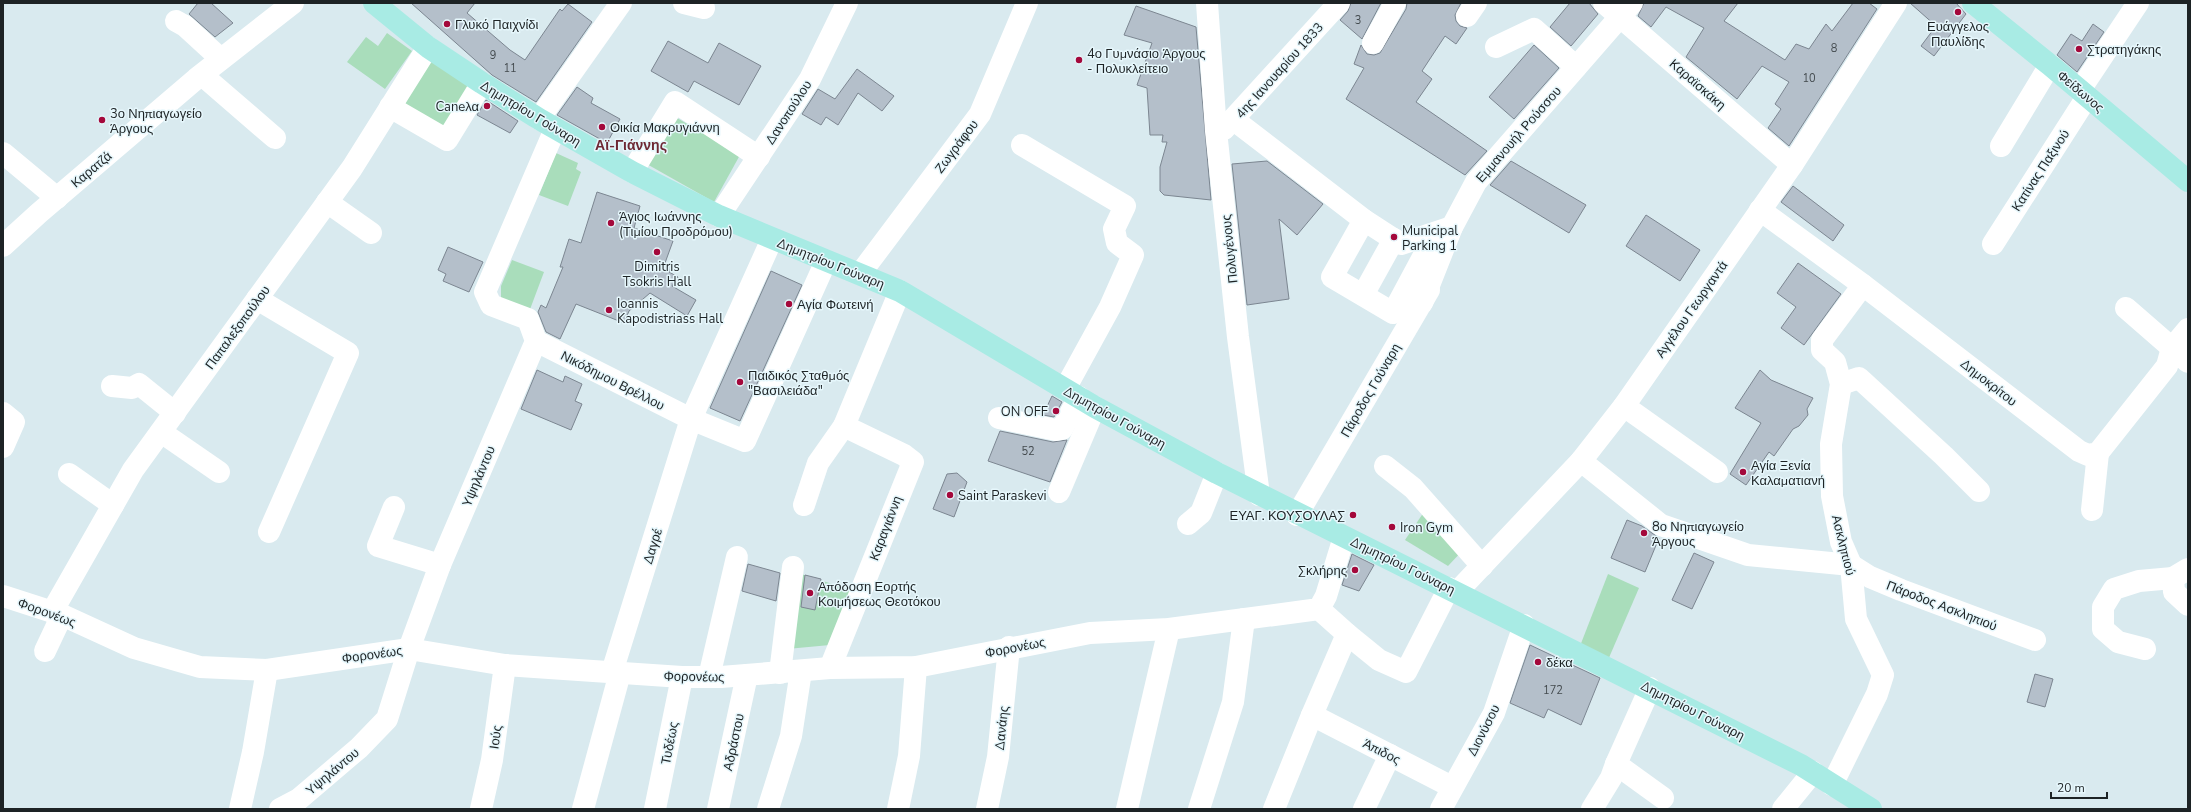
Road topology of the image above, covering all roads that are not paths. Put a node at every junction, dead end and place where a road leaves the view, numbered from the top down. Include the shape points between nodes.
1 (293, 3) edge
2 (374, 3) edge
3 (621, 3) edge
4 (847, 3) edge
5 (1027, 3) edge
6 (1207, 3) edge
7 (1339, 3) edge
8 (1395, 3) edge
9 (1604, 3) edge
10 (1973, 3) edge
11 (2138, 3) edge
12 (1886, 7) edge
13 (1626, 10) edge
14 (176, 21) dead end
15 (1373, 43) dead end
16 (428, 47) junction
17 (1496, 47) dead end
18 (221, 58) junction
19 (2050, 65) junction
20 (1576, 67) junction
21 (202, 75) junction
22 (482, 83) junction
23 (2084, 93) junction
24 (390, 107) junction
25 (547, 124) junction
26 (1225, 126) junction
27 (275, 138) dead end
28 (1022, 145) dead end
29 (2001, 146) dead end
30 (3, 153) edge
31 (759, 157) junction
32 (1792, 165) junction
33 (632, 172) junction
34 (2188, 181) edge
35 (57, 198) junction
36 (327, 202) junction
37 (1760, 210) junction
38 (719, 216) junction
39 (1364, 220) junction
40 (1452, 227) junction
41 (371, 232) dead end
42 (772, 238) junction
43 (1398, 242) junction
44 (1993, 244) dead end
45 (3, 246) edge
46 (826, 261) junction
47 (1435, 263) junction
48 (860, 274) junction
49 (1863, 285) junction
50 (900, 291) junction
51 (1363, 295) junction
52 (257, 299) junction
53 (2126, 308) dead end
54 (2188, 329) edge
55 (536, 341) junction
56 (2180, 355) edge
57 (1841, 384) junction
58 (112, 386) dead end
59 (1080, 398) junction
60 (1624, 406) junction
61 (3, 413) edge
62 (175, 413) junction
63 (999, 418) dead end
64 (691, 419) junction
65 (844, 426) junction
66 (161, 432) junction
67 (3, 447) edge
68 (2098, 453) junction
69 (1581, 461) junction
70 (1385, 466) dead end
71 (219, 472) dead end
72 (1717, 472) dead end
73 (1217, 473) junction
74 (69, 474) dead end
75 (1979, 491) dead end
76 (1059, 492) dead end
77 (1259, 495) junction
78 (113, 505) junction
79 (804, 505) dead end
80 (394, 508) dead end
81 (2092, 510) dead end
82 (1297, 515) junction
83 (1188, 524) dead end
84 (269, 532) dead end
85 (1344, 537) junction
86 (737, 557) dead end
87 (440, 565) junction
88 (1852, 565) junction
89 (1482, 566) junction
90 (793, 567) dead end
91 (2181, 573) edge
92 (1453, 590) junction
93 (3, 596) edge
94 (2188, 605) edge
95 (1319, 609) junction
96 (57, 613) junction
97 (1244, 619) junction
98 (1524, 625) junction
99 (1169, 629) junction
100 (1347, 634) junction
101 (2035, 640) dead end
102 (1009, 647) junction
103 (409, 649) junction
104 (2145, 649) dead end
105 (45, 651) dead end
106 (505, 665) junction
107 (916, 666) junction
108 (830, 668) junction
109 (267, 670) junction
110 (790, 672) junction
111 (616, 673) junction
112 (747, 675) junction
113 (682, 677) junction
114 (709, 677) junction
115 (1650, 688) junction
116 (1312, 715) junction
117 (1390, 755) junction
118 (1616, 764) junction
119 (1812, 772) junction
120 (1832, 785) junction
121 (1452, 787) junction
122 (1663, 798) dead end
123 (240, 809) edge
124 (280, 809) edge
125 (481, 809) edge
126 (583, 809) edge
127 (656, 809) edge
128 (718, 809) edge
129 (768, 809) edge
130 (898, 809) edge
131 (987, 809) edge
132 (1127, 809) edge
133 (1199, 809) edge
134 (1274, 809) edge
135 (1364, 809) edge
136 (1441, 809) edge
137 (1592, 809) edge
138 (1783, 809) edge
139 (1872, 809) edge

1 - 18 street, Καρατζά
2 - 16 main road, Δημητρίου Γούναρη
3 - 25 street
4 - 31 street, Δανοπούλου via 810,79
5 - 48 street, Ζωγράφου via 980,114
6 - 26 street, Πολυγένους
7 - 26 street, 4ης Ιανουαρίου 1833
8 - 15 street
9 - 13 street, Καραϊσκάκη
10 - 19 main road, Φείδωνος
11 - 23 street, Κατίνας Παξινού
12 - 32 street, Αγγέλου Γεωργαντά
13 - 20 street, Εμμανουήλ Ρούσσου
13 - 32 street, Καραϊσκάκη
14 - 18 street
16 - 22 main road, Δημητρίου Γούναρη
16 - 24 street, Παπαλεξοπούλου
17 - 20 street via 1534,29
18 - 21 street, Καρατζά
19 - 23 main road, Φείδωνος
19 - 29 street
20 - 40 street, Εμμανουήλ Ρούσσου via 1476,182
21 - 27 street
21 - 35 street, Καρατζά
22 - 24 street via 447,140
22 - 25 main road, Δημητρίου Γούναρη
23 - 34 main road, Φείδωνος
23 - 44 street, Κατίνας Παξινού
24 - 36 street, Παπαλεξοπούλου via 352,168
25 - 33 main road, Δημητρίου Γούναρη
25 - 55 street via 485,292 491,304 528,319
26 - 39 street
26 - 77 street, Πολυγένους via 1238,338
28 - 59 street via 1125,206 1114,229 1117,243 1133,254 1110,307
30 - 35 street
31 - 33 street via 675,102
31 - 38 street, Δανοπούλου
32 - 37 street, Αγγέλου Γεωργαντά
33 - 38 main road, Δημητρίου Γούναρη
35 - 45 street, Καρατζά
36 - 41 street
36 - 52 street, Παπαλεξοπούλου
37 - 49 street, Δημοκρίτου
37 - 60 street, Αγγέλου Γεωργαντά
38 - 42 main road, Δημητρίου Γούναρη
39 - 43 street
39 - 51 street via 1332,277
40 - 43 street
40 - 47 street, Εμμανουήλ Ρούσσου
42 - 46 main road, Δημητρίου Γούναρη
42 - 64 street, Δαγρέ
43 - 47 street
43 - 51 street
46 - 48 main road, Δημητρίου Γούναρη
46 - 64 street via 745,441
47 - 51 street via 1393,313
47 - 82 street, Πάροδος Γούναρη via 1422,303
48 - 50 main road, Δημητρίου Γούναρη
49 - 57 street, Ασκληπιού via 1822,340 1822,350 1835,362
49 - 68 street, Δημοκρίτου via 2079,451 2088,455
50 - 59 main road, Δημητρίου Γούναρη
50 - 65 street
52 - 62 street, Παπαλεξοπούλου
52 - 84 street via 348,353
53 - 56 street
54 - 56 street
55 - 64 street, Νικόδημου Βρέλλου
55 - 87 street, Υψηλάντου
56 - 68 street via 2167,366
57 - 75 street via 1859,378
57 - 88 street, Ασκληπιού via 1831,444 1832,496 1841,542
58 - 62 street via 132,388 139,384
59 - 63 street via 1062,429 1056,430
59 - 73 main road, Δημητρίου Γούναρη
59 - 76 street
60 - 69 street, Αγγέλου Γεωργαντά
60 - 72 street
61 - 67 street via 14,422
62 - 66 street, Παπαλεξοπούλου
64 - 111 street, Δαγρέ
65 - 79 street via 818,463
65 - 108 street, Καραγιάννη via 904,455 913,462
66 - 71 street
66 - 78 street, Παπαλεξοπούλου
68 - 81 street
69 - 88 street via 1661,525 1748,555
69 - 89 street, Αγγέλου Γεωργαντά
70 - 89 street via 1435,510
73 - 77 main road, Δημητρίου Γούναρη
73 - 83 street via 1200,513
74 - 78 street
77 - 82 main road, Δημητρίου Γούναρη
78 - 96 street, Παπαλεξοπούλου
80 - 87 street via 376,550
82 - 85 main road, Δημητρίου Γούναρη
85 - 92 main road, Δημητρίου Γούναρη
85 - 95 street via 1326,596
86 - 114 street
87 - 103 street, Υψηλάντου
88 - 101 street, Πάροδος Ασκληπιού via 1870,577 1901,590
88 - 120 street, Ασκληπιού via 1856,618 1882,674 1877,694
89 - 92 street, Αγγέλου Γεωργαντά
90 - 110 street
91 - 94 street via 2174,592
91 - 104 street via 2114,589 2103,607 2104,629 2118,642
92 - 98 main road, Δημητρίου Γούναρη
92 - 100 street, Αγγέλου Γεωργαντά via 1406,672 1379,660
93 - 96 street, Φορονέως
95 - 97 street, Φορονέως
95 - 100 street
96 - 105 street, Παπαλεξοπούλου
96 - 109 street, Φορονέως via 134,648 200,668
97 - 99 street, Φορονέως
97 - 133 street via 1233,702
98 - 115 main road, Δημητρίου Γούναρη
98 - 121 street, Διονύσου via 1494,713
99 - 102 street, Φορονέως via 1090,633
99 - 132 street
100 - 116 street
102 - 107 street, Φορονέως
102 - 131 street, Δανάης via 998,757
103 - 106 street, Φορονέως
103 - 109 street, Φορονέως
103 - 124 street, Υψηλάντου via 387,719 359,748 299,799
106 - 111 street, Φορονέως
106 - 125 street, Ιούς via 492,760
107 - 108 street, Φορονέως
107 - 130 street via 909,756
108 - 110 street, Φορονέως
109 - 123 street
110 - 112 street, Φορονέως
110 - 129 street via 791,736
111 - 113 street, Φορονέως
111 - 126 street, Δαγρέ
112 - 114 street, Φορονέως
112 - 128 street, Αδράστου
113 - 114 street, Φορονέως
113 - 127 street, Τυδέως
115 - 118 street
115 - 119 main road, Δημητρίου Γούναρη
116 - 117 street, Άπιδος
116 - 134 street
117 - 121 street, Άπιδος
117 - 135 street
118 - 122 street
118 - 137 street via 1611,778
119 - 120 main road, Δημητρίου Γούναρη
119 - 138 street
120 - 139 main road, Δημητρίου Γούναρη
121 - 136 street, Διονύσου

